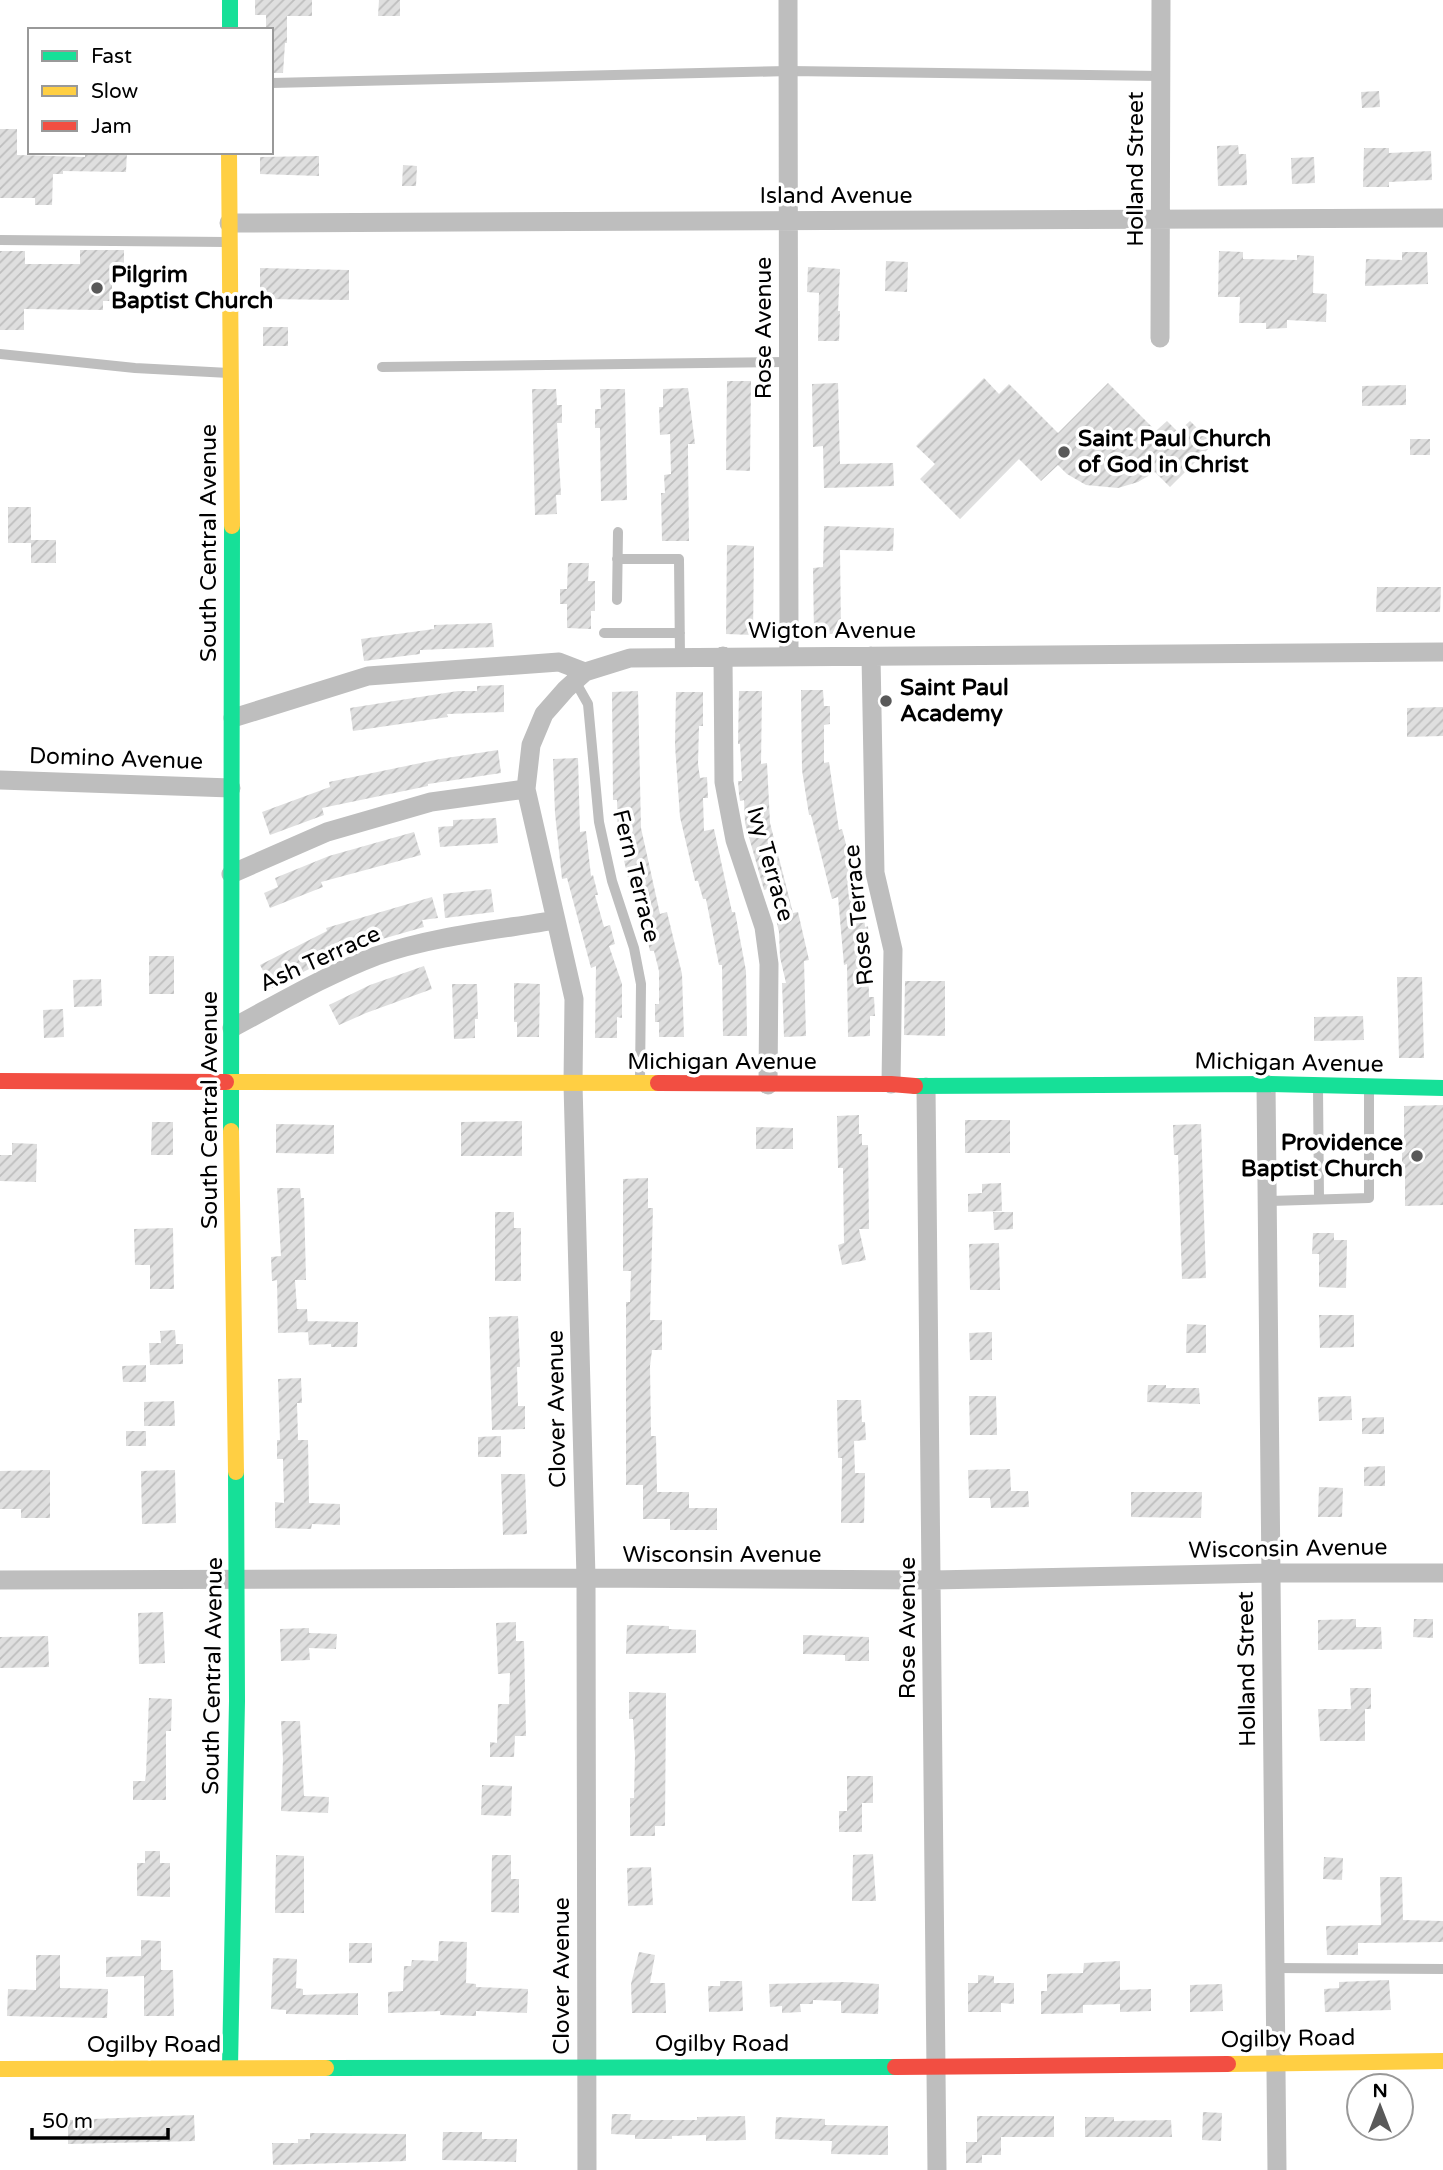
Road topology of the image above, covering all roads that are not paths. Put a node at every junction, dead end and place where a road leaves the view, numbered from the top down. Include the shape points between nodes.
1 (230, 0) edge
2 (789, 0) edge
3 (1161, 0) edge
4 (230, 28) edge
5 (789, 71) junction
6 (1161, 76) junction
7 (273, 83) edge
8 (229, 154) edge
9 (1443, 218) edge
10 (1161, 219) junction
11 (789, 221) junction
12 (229, 233) junction
13 (0, 240) edge
14 (1160, 338) dead end
15 (0, 354) edge
16 (789, 362) junction
17 (382, 367) dead end
18 (230, 373) junction
19 (618, 532) dead end
20 (618, 559) junction
21 (617, 600) dead end
22 (604, 633) dead end
23 (680, 633) junction
24 (1443, 652) edge
25 (723, 656) junction
26 (789, 656) junction
27 (870, 656) junction
28 (680, 657) junction
29 (580, 677) junction
30 (233, 718) junction
31 (0, 780) edge
32 (231, 788) junction
33 (526, 789) junction
34 (231, 874) junction
35 (556, 920) junction
36 (232, 1028) junction
37 (0, 1082) edge
38 (232, 1083) junction
39 (1266, 1083) junction
40 (573, 1084) junction
41 (640, 1084) junction
42 (891, 1084) junction
43 (768, 1085) junction
44 (1318, 1085) junction
45 (1369, 1086) junction
46 (926, 1087) junction
47 (1443, 1088) edge
48 (1319, 1199) junction
49 (1267, 1201) junction
50 (1270, 1573) junction
51 (1443, 1573) edge
52 (586, 1578) junction
53 (0, 1580) edge
54 (237, 1580) junction
55 (933, 1580) junction
56 (1274, 1968) junction
57 (1443, 1969) edge
58 (1275, 2061) junction
59 (1443, 2061) edge
60 (586, 2066) junction
61 (229, 2067) junction
62 (936, 2067) junction
63 (0, 2069) edge
64 (587, 2170) edge
65 (937, 2170) edge
66 (1277, 2170) edge

1 - 4 street
2 - 5 street, Rose Avenue
3 - 6 street, Holland Street
5 - 6 lane
5 - 7 lane
5 - 11 street, Rose Avenue
6 - 10 street, Holland Street
8 - 12 street, South Central Avenue
9 - 10 street, Island Avenue
10 - 11 street, Island Avenue
10 - 14 street, Holland Street
11 - 12 street, Island Avenue
11 - 16 street, Rose Avenue
12 - 13 lane
12 - 18 street, South Central Avenue
15 - 18 lane
16 - 17 lane
16 - 26 street, Rose Avenue
18 - 30 street, South Central Avenue
19 - 20 lane
20 - 21 lane
20 - 23 lane via 680,559
22 - 23 lane
23 - 28 lane
24 - 27 street, Wigton Avenue
25 - 26 street, Wigton Avenue
25 - 28 street, Wigton Avenue
25 - 43 street, Ivy Terrace via 724,782 735,840 764,927 769,964
26 - 27 street, Wigton Avenue
27 - 42 street, Rose Terrace via 876,873 892,950
28 - 29 street, Wigton Avenue via 630,658
29 - 30 street via 559,662 368,676
29 - 33 street, Clover Avenue via 544,714 531,745
29 - 41 lane, Fern Terrace via 588,704 599,822 641,984
30 - 32 street, South Central Avenue
31 - 32 street, Domino Avenue
32 - 34 street, South Central Avenue
33 - 34 street via 431,802 327,832
33 - 35 street, Clover Avenue
34 - 36 street, South Central Avenue
35 - 36 street, Ash Terrace via 377,956
35 - 40 street, Clover Avenue via 574,999
36 - 38 street, South Central Avenue
37 - 38 street, Michigan Avenue
38 - 40 street, Michigan Avenue
38 - 54 street, South Central Avenue
39 - 44 street, Michigan Avenue
39 - 46 street, Michigan Avenue
39 - 49 street, Holland Street
40 - 41 street, Michigan Avenue
40 - 52 street, Clover Avenue
41 - 43 street, Michigan Avenue
42 - 43 street, Michigan Avenue
42 - 46 street, Michigan Avenue
44 - 45 street, Michigan Avenue
44 - 48 lane
45 - 47 street, Michigan Avenue
45 - 48 lane via 1368,1198
46 - 55 street, Rose Avenue
48 - 49 lane
49 - 50 street, Holland Street
50 - 51 street, Wisconsin Avenue
50 - 55 street, Wisconsin Avenue
50 - 56 street, Holland Street
52 - 54 street, Wisconsin Avenue
52 - 55 street, Wisconsin Avenue
52 - 60 street, Clover Avenue
53 - 54 street, Wisconsin Avenue
54 - 61 street, South Central Avenue
55 - 62 street, Rose Avenue
56 - 57 lane
56 - 58 street, Holland Street
58 - 59 street, Ogilby Road
58 - 62 street, Ogilby Road
58 - 66 street, Holland Street
60 - 61 street, Ogilby Road
60 - 62 street, Ogilby Road
60 - 64 street, Clover Avenue
61 - 63 street, Ogilby Road
62 - 65 street, Rose Avenue

